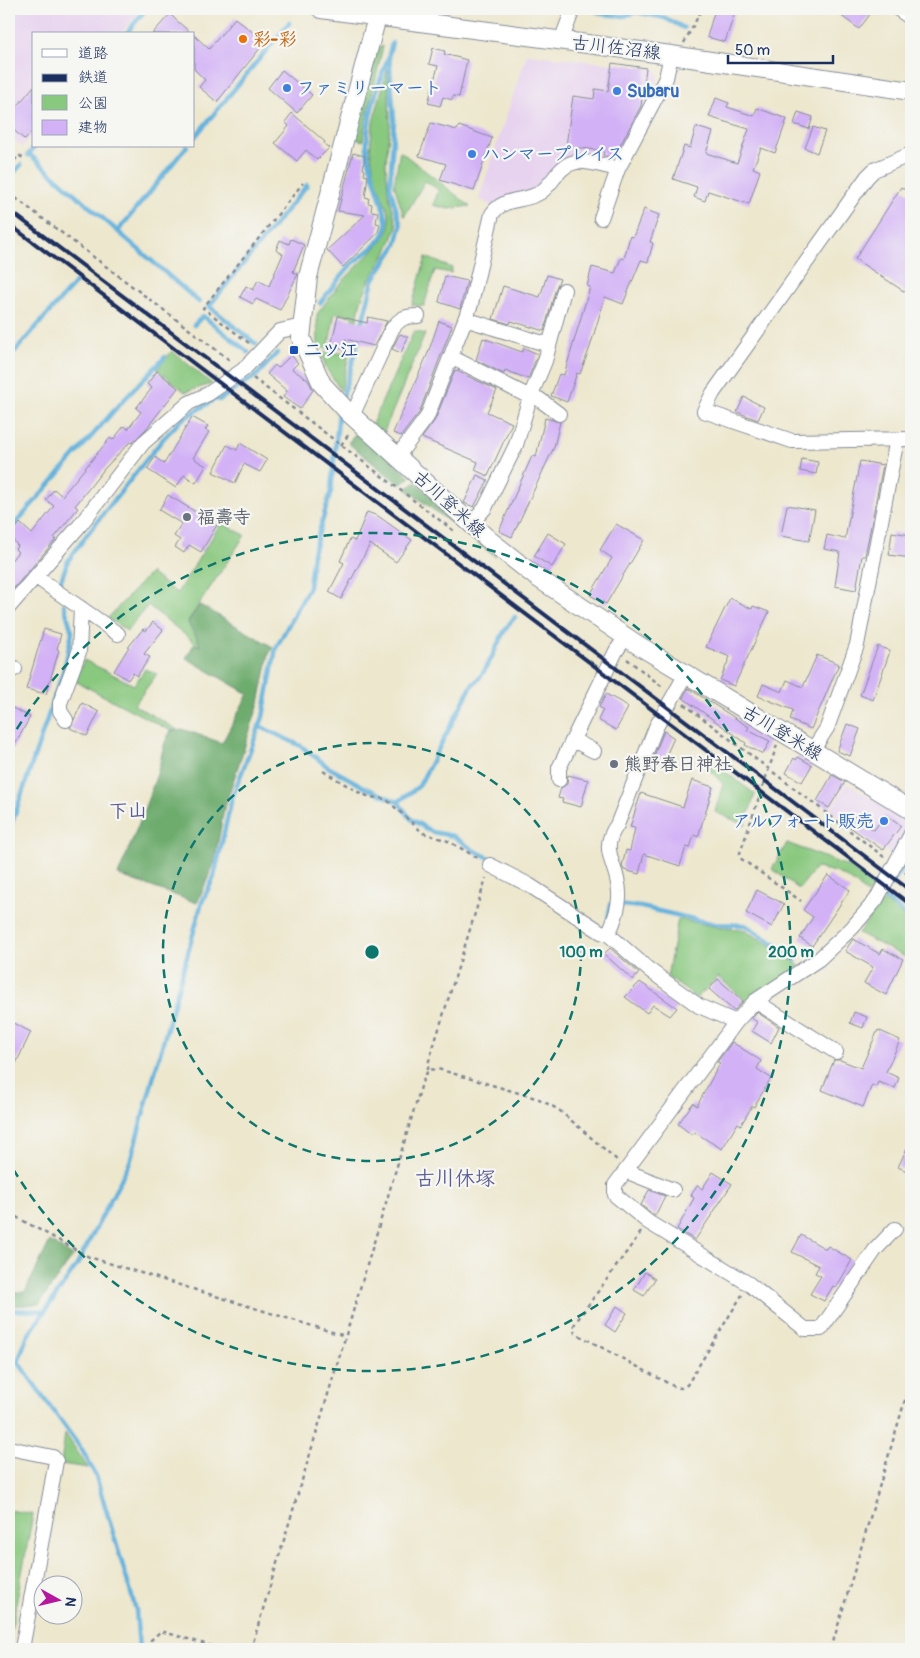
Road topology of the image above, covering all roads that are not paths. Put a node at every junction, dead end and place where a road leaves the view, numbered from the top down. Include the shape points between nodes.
1 (321, 9) edge
2 (573, 9) edge
3 (898, 9) edge
4 (379, 13) edge
5 (911, 18) edge
6 (561, 41) junction
7 (674, 55) junction
8 (911, 91) edge
9 (911, 154) edge
10 (618, 169) junction
11 (601, 218) dead end
12 (564, 290) dead end
13 (418, 316) dead end
14 (465, 319) junction
15 (302, 326) junction
16 (549, 345) junction
17 (451, 357) junction
18 (530, 397) junction
19 (350, 414) junction
20 (559, 414) dead end
21 (897, 439) junction
22 (911, 439) edge
23 (397, 457) junction
24 (471, 524) junction
25 (36, 577) junction
26 (9, 608) edge
27 (82, 608) junction
28 (118, 634) dead end
29 (626, 637) junction
30 (686, 674) junction
31 (66, 720) dead end
32 (573, 740) junction
33 (594, 751) dead end
34 (812, 751) junction
35 (559, 780) dead end
36 (911, 810) edge
37 (911, 834) edge
38 (490, 865) road end
39 (608, 934) junction
40 (755, 1001) junction
41 (736, 1022) junction
42 (836, 1052) dead end
43 (629, 1170) junction
44 (673, 1190) dead end
45 (895, 1229) dead end
46 (9, 1448) edge
47 (22, 1649) edge

1 - 4 main road, 古川佐沼線
2 - 6 street
3 - 5 street
4 - 6 main road, 古川佐沼線
4 - 15 main road, 古川登米線 via 308,277
6 - 7 main road, 古川佐沼線
7 - 8 main road, 古川佐沼線
7 - 10 street via 666,78
9 - 21 street via 874,170 867,177 713,393 704,411 792,441
10 - 11 street
10 - 14 street via 578,162 564,166 541,192 509,200 496,207
12 - 16 street
13 - 19 street via 399,319 392,329
14 - 16 street
14 - 17 street
15 - 19 main road, 古川登米線 via 301,338 322,384
15 - 25 street via 280,331 243,370 189,403 143,443
16 - 18 street
17 - 18 street
17 - 23 street via 428,417
18 - 20 street
18 - 24 street via 516,444 485,508
19 - 23 main road, 古川登米線
21 - 22 street
21 - 34 street via 857,645 827,728
23 - 24 main road, 古川登米線
24 - 29 main road, 古川登米線 via 535,576
25 - 26 street
25 - 27 street
27 - 28 street
27 - 31 street via 79,652 60,703 60,711
29 - 30 main road, 古川登米線
29 - 32 street
30 - 34 main road, 古川登米線
30 - 39 street via 656,727 618,825 609,836 608,850 616,873 617,904 614,924
32 - 33 street
32 - 35 street via 559,768
34 - 36 main road, 古川登米線
37 - 40 street via 876,900 852,928 819,959
38 - 39 street via 529,884
39 - 41 street via 648,969 699,1006
40 - 41 street
40 - 42 street
41 - 43 street
43 - 44 street
43 - 45 street via 616,1185 615,1195 648,1222 748,1284 805,1329 821,1329 875,1250
46 - 47 street via 53,1457 56,1461

